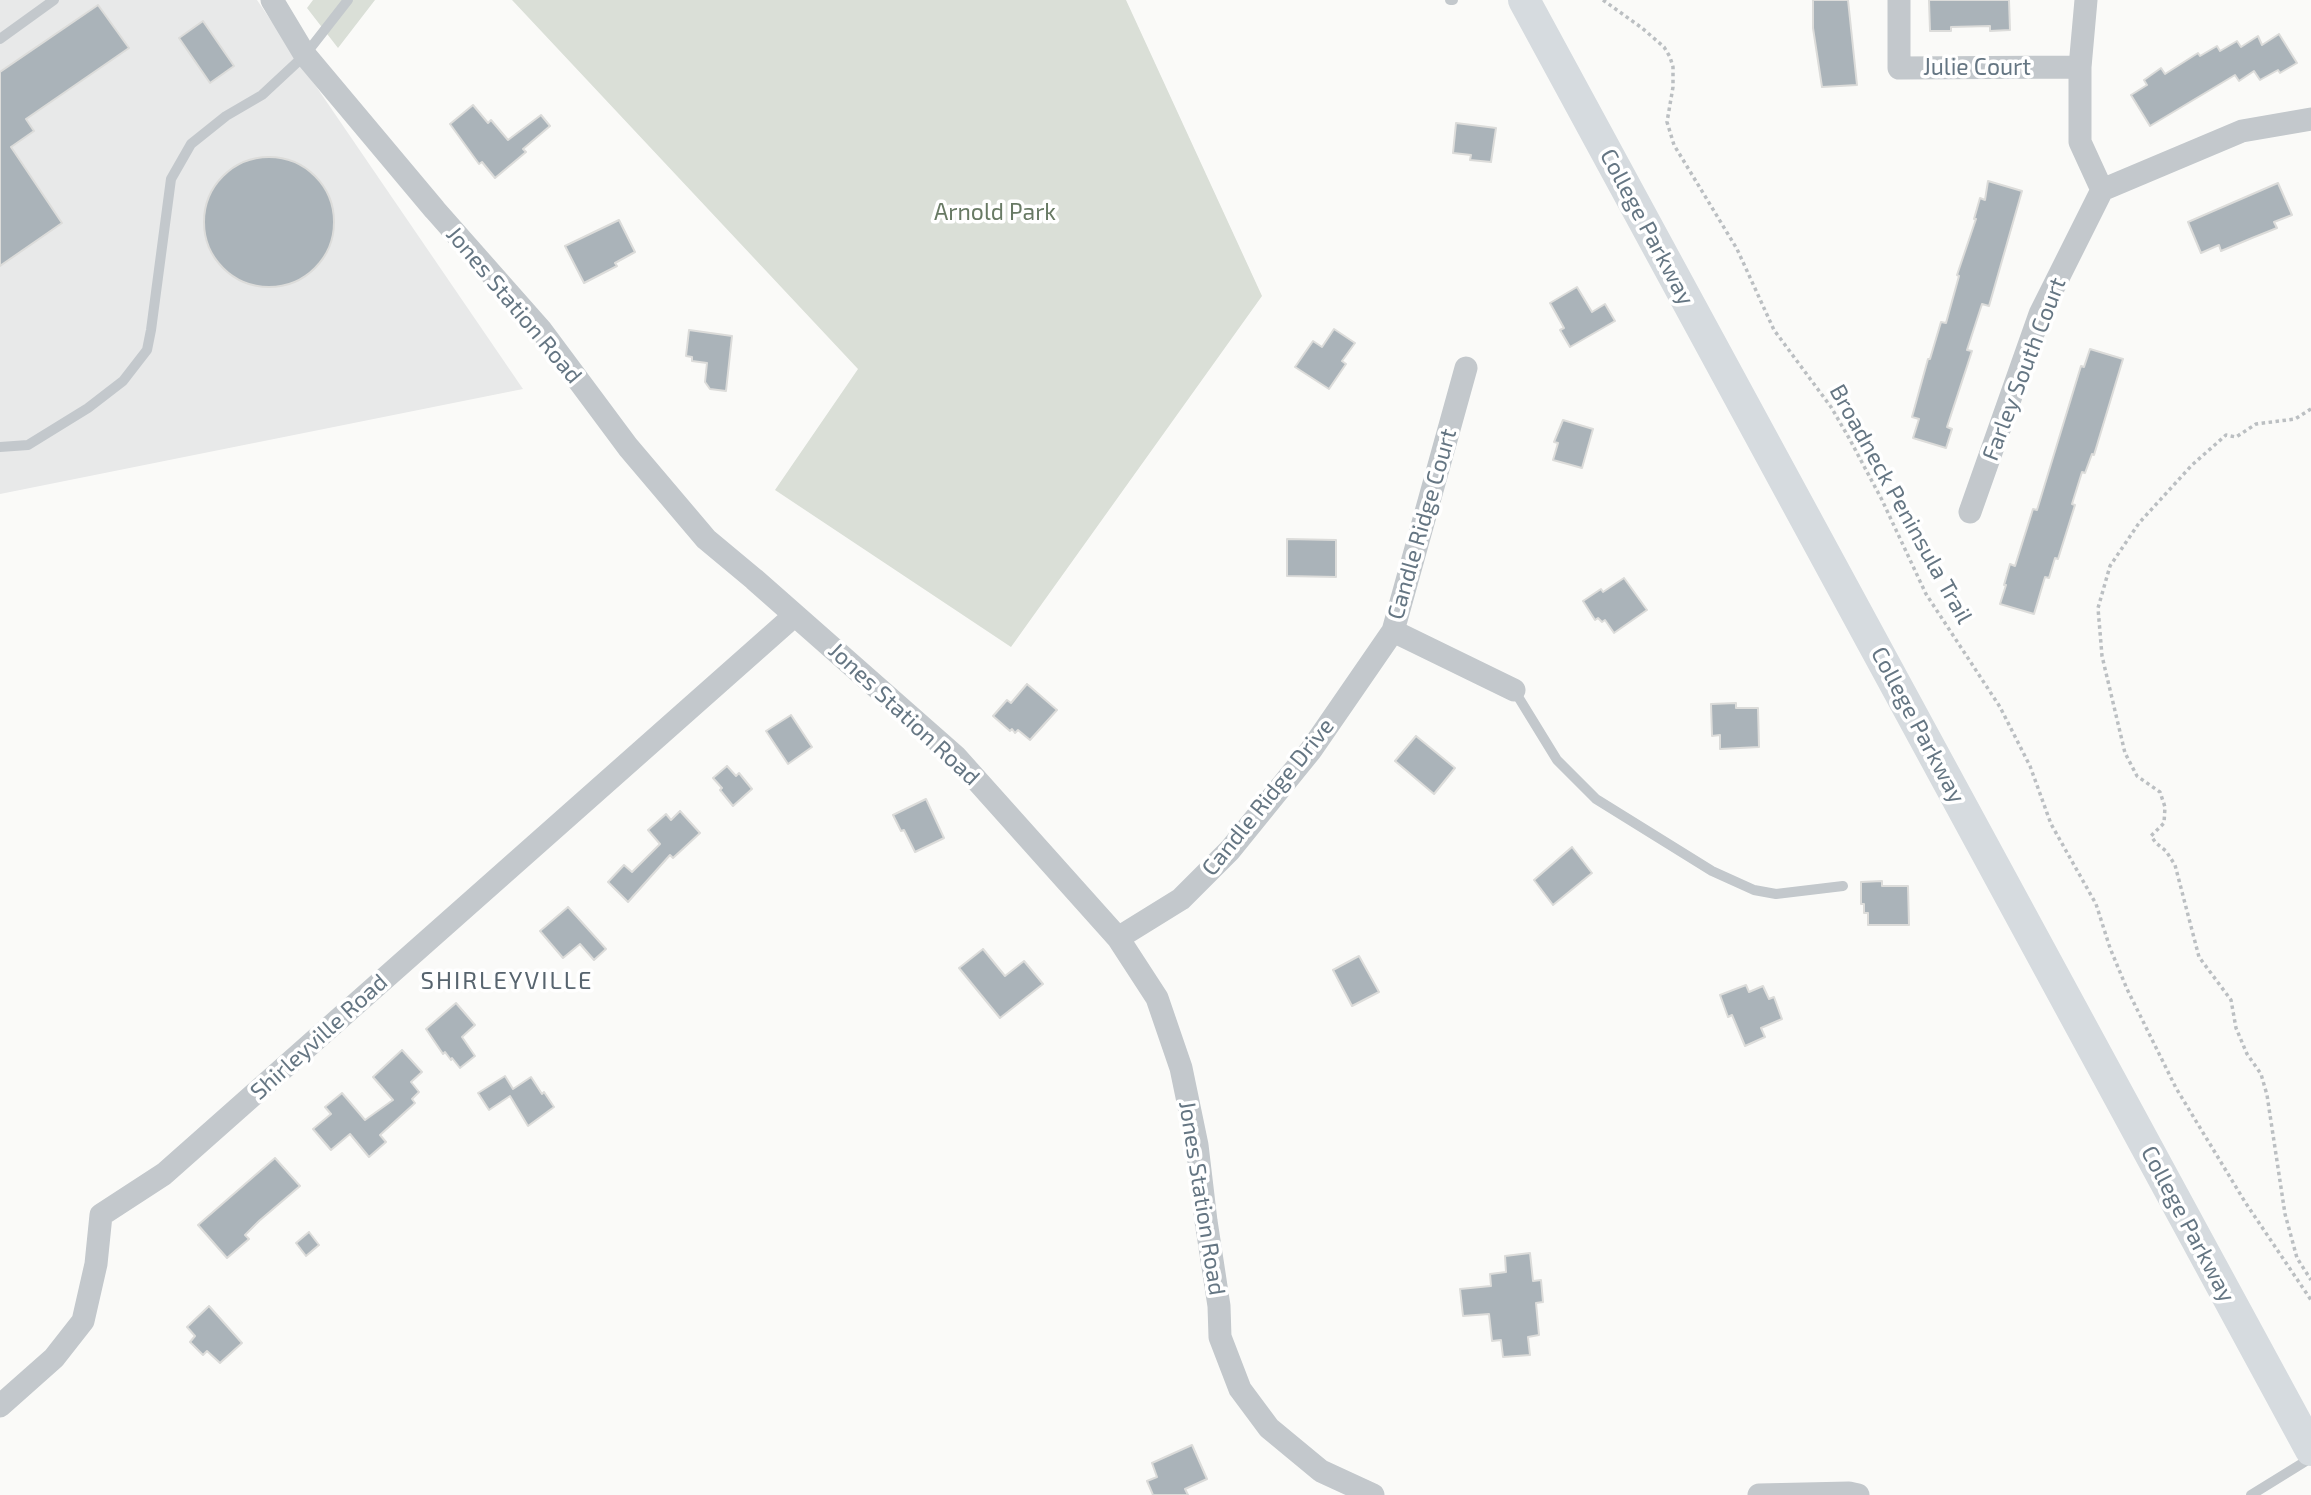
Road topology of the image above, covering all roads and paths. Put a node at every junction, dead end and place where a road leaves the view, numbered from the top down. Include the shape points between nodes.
1 (54, 0) edge
2 (272, 0) edge
3 (348, 0) edge
4 (1524, 0) edge
5 (1603, 0) edge
6 (1899, 0) edge
7 (2086, 0) edge
8 (0, 39) edge
9 (304, 55) junction
10 (2080, 67) junction
11 (2311, 119) edge
12 (2102, 190) junction
13 (1466, 368) dead end
14 (2311, 409) edge
15 (0, 447) edge
16 (1970, 512) dead end
17 (795, 615) junction
18 (1393, 631) junction
19 (1514, 690) joint
20 (1843, 886) dead end
21 (1118, 938) junction
22 (2311, 1280) edge
23 (2311, 1300) edge
24 (0, 1406) edge
25 (2311, 1450) edge
26 (2311, 1458) edge
27 (1373, 1495) edge
28 (1759, 1495) edge
29 (1858, 1495) edge
30 (2251, 1495) edge

1 - 8 lane
2 - 9 street, Jones Station Road
3 - 9 lane
4 - 25 main road, College Parkway
5 - 23 path, Broadneck Peninsula Trail via 1664,47 1673,67 1667,122 1674,145 1737,249 1774,330 1849,438 1926,594 2000,707 2030,766 2051,824 2096,904 2127,989 2176,1088
6 - 10 street, Julie Court via 1899,68
7 - 10 street
9 - 15 lane via 262,95 191,144 171,179 147,350 123,381 28,445
9 - 17 street, Jones Station Road via 541,330 628,447 706,540
10 - 12 street via 2080,142
11 - 12 street via 2242,131
12 - 16 street, Farley South Court via 2040,314
13 - 18 street, Candle Ridge Court
14 - 22 path via 2295,419 2256,424 2236,437 2226,435 2192,466 2139,523 2110,566 2098,608 2102,656 2125,753 2137,776 2160,792 2164,823 2151,835 2175,866 2199,957 2231,1000 2236,1028 2261,1074 2285,1214 2297,1258
17 - 21 street, Jones Station Road via 956,757
17 - 24 street, Shirleyville Road via 164,1174 101,1215 83,1321 54,1358
18 - 19 street, Candle Ridge Court
18 - 21 street, Candle Ridge Drive via 1311,750 1230,850 1181,899
19 - 20 lane via 1557,760 1596,799 1712,871 1754,890 1776,894
21 - 27 street, Jones Station Road via 1157,998 1181,1068 1197,1145 1220,1337 1240,1389 1269,1428 1321,1471
26 - 30 lane
28 - 29 street

